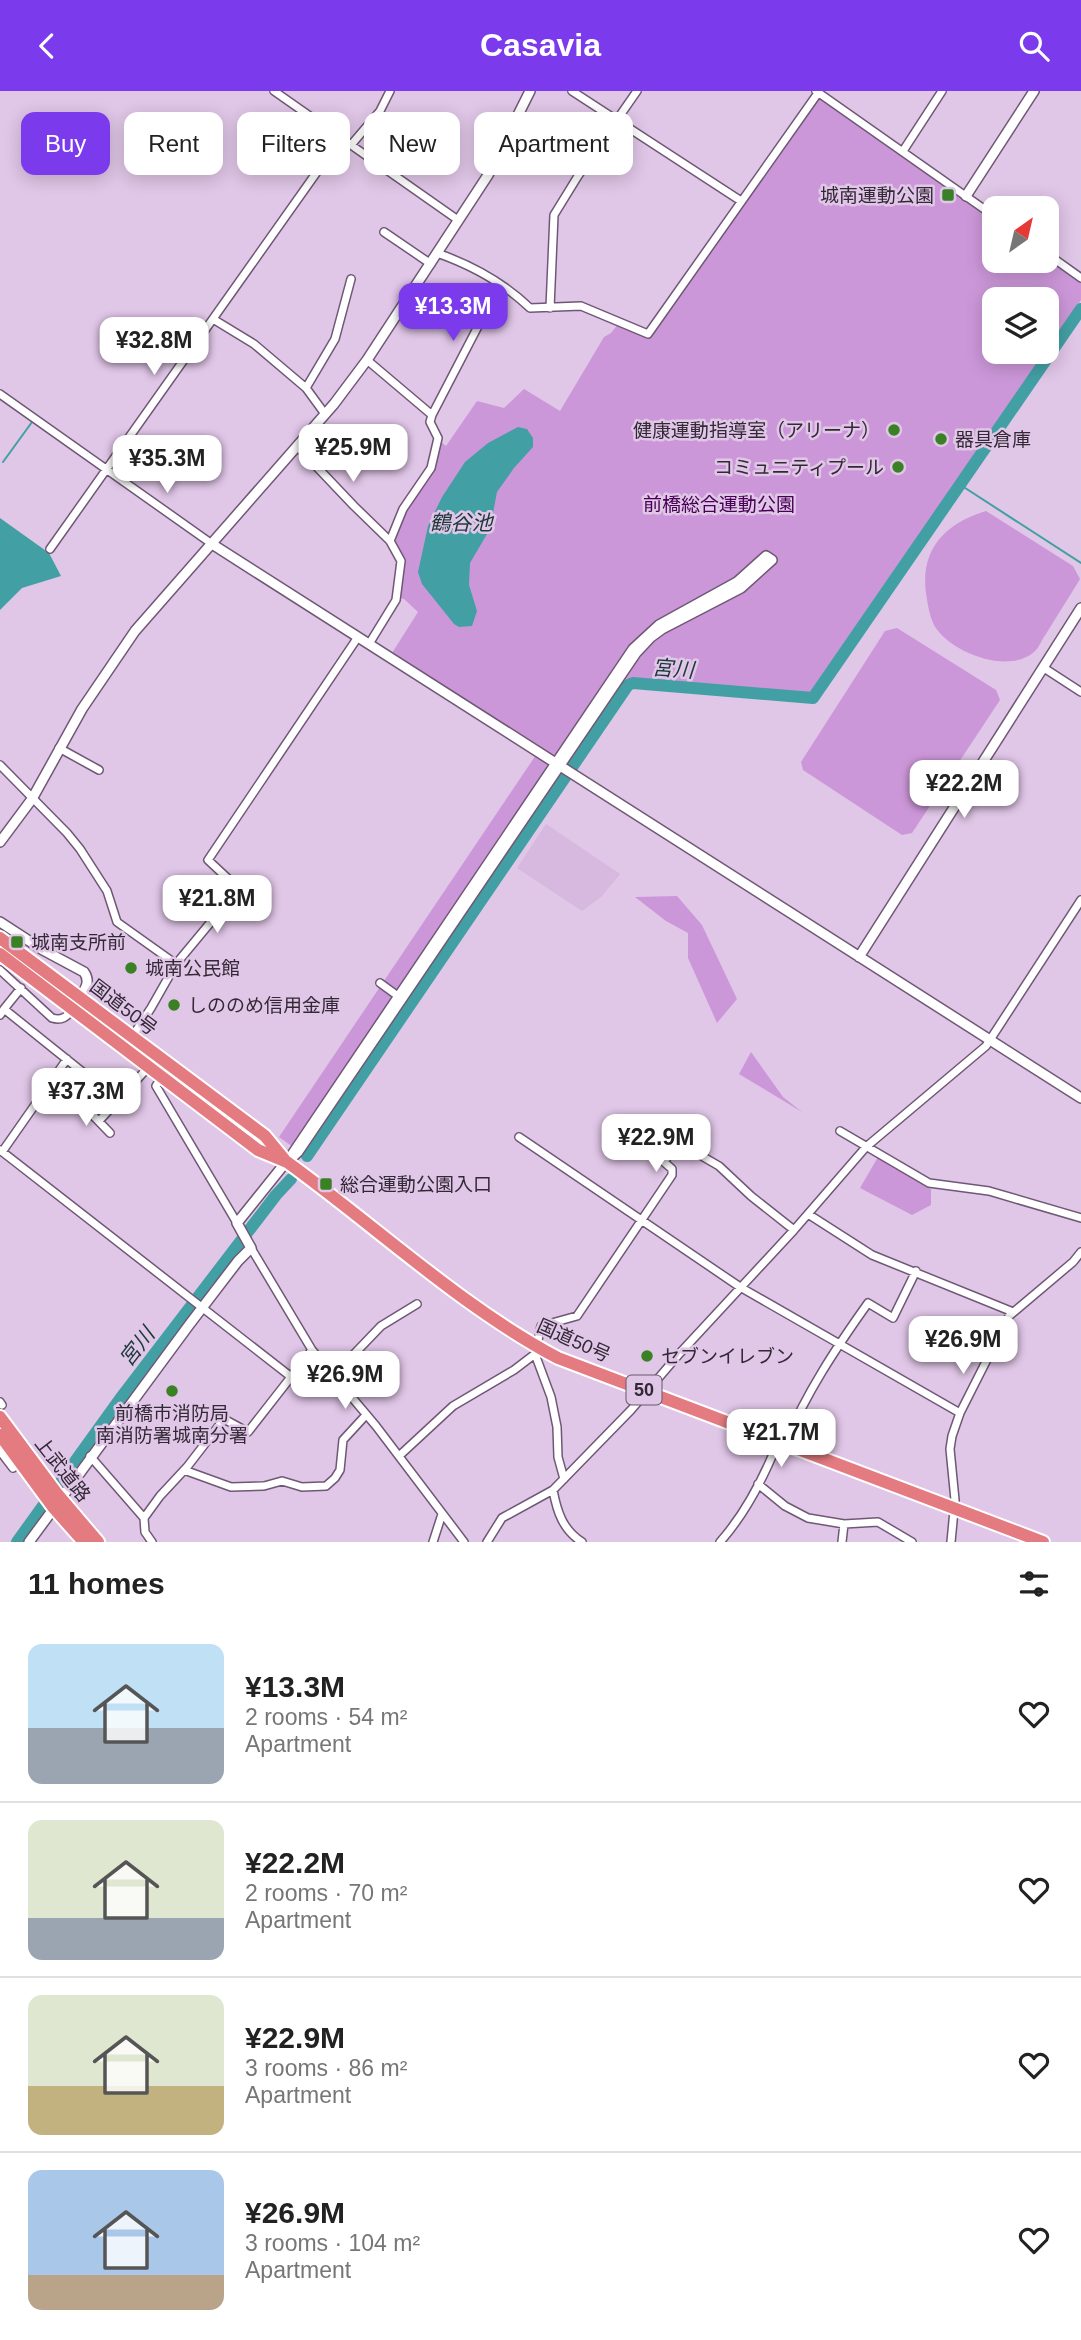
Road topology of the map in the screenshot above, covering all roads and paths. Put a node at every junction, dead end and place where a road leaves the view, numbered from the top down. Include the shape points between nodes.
1 (274, 91) edge
2 (390, 91) edge
3 (530, 91) edge
4 (572, 91) edge
5 (637, 91) edge
6 (835, 91) edge
7 (942, 91) edge
8 (1034, 91) edge
9 (817, 92) edge
10 (830, 100) junction
11 (304, 112) edge
12 (605, 112) edge
13 (623, 112) edge
14 (633, 130) edge
15 (351, 145) joint
16 (903, 151) junction
17 (314, 175) edge
18 (579, 175) edge
19 (966, 196) junction
20 (741, 201) junction
21 (982, 207) edge
22 (458, 220) junction
23 (384, 232) dead end
24 (437, 253) junction
25 (1059, 262) edge
26 (431, 264) junction
27 (1081, 278) edge
28 (351, 279) dead end
29 (500, 284) junction
30 (551, 308) junction
31 (213, 319) junction
32 (367, 360) junction
33 (306, 388) junction
34 (0, 394) edge
35 (325, 414) junction
36 (432, 415) junction
37 (297, 446) junction
38 (106, 469) junction
39 (390, 541) junction
40 (212, 544) junction
41 (50, 549) dead end
42 (1081, 608) edge
43 (358, 637) junction
44 (369, 644) junction
45 (1044, 668) junction
46 (1081, 692) edge
47 (59, 748) junction
48 (0, 765) edge
49 (563, 768) junction
50 (99, 770) dead end
51 (32, 799) junction
52 (0, 842) edge
53 (1081, 900) edge
54 (0, 922) edge
55 (0, 938) edge
56 (0, 954) edge
57 (859, 957) junction
58 (176, 964) junction
59 (0, 970) edge
60 (380, 983) dead end
61 (21, 988) junction
62 (400, 997) junction
63 (76, 1004) junction
64 (2, 1012) edge
65 (132, 1037) junction
66 (990, 1040) junction
67 (67, 1059) junction
68 (143, 1073) dead end
69 (162, 1077) junction
70 (48, 1089) junction
71 (1081, 1098) edge
72 (81, 1103) junction
73 (99, 1121) junction
74 (655, 1129) dead end
75 (839, 1131) dead end
76 (110, 1133) dead end
77 (519, 1137) dead end
78 (678, 1142) junction
79 (866, 1147) junction
80 (1, 1151) edge
81 (287, 1162) junction
82 (808, 1215) junction
83 (1081, 1218) edge
84 (641, 1220) junction
85 (239, 1226) junction
86 (794, 1230) junction
87 (249, 1245) junction
88 (1081, 1252) edge
89 (916, 1271) junction
90 (740, 1287) junction
91 (417, 1304) dead end
92 (201, 1307) junction
93 (1013, 1312) junction
94 (838, 1345) junction
95 (312, 1350) junction
96 (536, 1350) junction
97 (334, 1375) junction
98 (290, 1376) junction
99 (646, 1391) junction
100 (1, 1408) edge
101 (960, 1413) junction
102 (366, 1415) junction
103 (0, 1435) edge
104 (781, 1443) junction
105 (0, 1451) edge
106 (90, 1456) junction
107 (399, 1456) junction
108 (19, 1463) junction
109 (184, 1470) junction
110 (564, 1479) junction
111 (758, 1484) junction
112 (553, 1490) junction
113 (52, 1497) junction
114 (955, 1507) junction
115 (442, 1514) junction
116 (144, 1518) junction
117 (844, 1524) junction
118 (29, 1542) edge
119 (84, 1542) edge
120 (98, 1542) edge
121 (152, 1542) edge
122 (433, 1542) edge
123 (464, 1542) edge
124 (488, 1542) edge
125 (582, 1542) edge
126 (720, 1542) edge
127 (842, 1542) edge
128 (912, 1542) edge
129 (951, 1542) edge
130 (1043, 1542) edge

1 - 11 street
2 - 15 street via 380,111
3 - 22 street via 488,175
4 - 12 street
5 - 13 street
6 - 10 street
7 - 16 street
8 - 19 street
9 - 10 street
9 - 20 street
10 - 16 street
14 - 20 street
15 - 22 street
16 - 19 street
17 - 31 street
18 - 30 street via 554,215
19 - 21 street
20 - 30 street via 648,334 581,306
22 - 24 street
23 - 26 street
24 - 26 street
24 - 29 street
25 - 27 street
26 - 32 street
28 - 33 street via 335,339
29 - 30 street via 530,308
29 - 36 street
31 - 33 street via 254,344
31 - 38 street
32 - 35 street
32 - 36 street
33 - 35 street
34 - 38 street
35 - 37 street
36 - 39 street via 430,422 438,438 431,468
37 - 39 street
37 - 40 street
38 - 40 street
38 - 41 street
39 - 44 street via 401,561 396,600
40 - 43 street
40 - 47 street via 135,631
42 - 45 street
43 - 44 street
43 - 58 street via 208,860 239,888
44 - 49 street
45 - 46 street
45 - 57 street
47 - 50 street
47 - 51 street
48 - 51 street
49 - 49 street via 628,655 642,639 737,582 766,556 772,560 741,588 651,637
49 - 57 street
49 - 62 street
51 - 52 street
51 - 58 street via 92,866 107,891 117,922
53 - 66 street
54 - 63 street via 85,972 88,982
55 - 63 highway, 国道50号 / 50
56 - 63 highway, 国道50号 / 50
57 - 66 street
58 - 65 street
59 - 61 street
60 - 62 street
61 - 63 street via 52,1018 66,1018
61 - 64 street
62 - 81 street via 305,1142
63 - 65 highway, 国道50号 / 50
63 - 69 highway, 国道50号 / 50
64 - 67 street
65 - 81 highway, 国道50号 / 50 via 265,1136
66 - 71 street
66 - 79 street
67 - 70 street
67 - 72 street via 90,1078
68 - 73 street
69 - 81 highway, 国道50号 / 50 via 258,1150
69 - 85 street via 156,1086
70 - 72 street
70 - 80 street
72 - 73 street
73 - 76 street
74 - 78 street
75 - 79 street
77 - 84 street
78 - 84 street via 664,1162 673,1173
78 - 86 street via 719,1166
79 - 82 street
79 - 83 street via 929,1183 989,1191
80 - 92 street
81 - 85 street
81 - 96 highway, 国道50号 / 50
82 - 86 street
82 - 89 street via 872,1255
84 - 90 street
84 - 96 street via 577,1316 541,1326
85 - 87 street
86 - 90 street
87 - 92 street
87 - 95 street
88 - 93 street
89 - 93 street
89 - 94 street via 893,1318 868,1303
90 - 94 street
90 - 99 street
91 - 97 street via 381,1326
92 - 98 street
92 - 106 street
93 - 101 street
94 - 101 street
94 - 104 street
95 - 97 street
95 - 98 street
96 - 99 highway, 国道50号 / 50
96 - 107 street via 514,1370 453,1406
96 - 110 street via 551,1397
97 - 102 street
98 - 109 street via 248,1432 224,1419
99 - 104 highway, 国道50号 / 50
99 - 110 street
100 - 113 highway, 上武道路
101 - 114 street via 950,1449
102 - 107 street
102 - 109 street via 343,1440 340,1470 326,1486 302,1487 282,1481 231,1487
103 - 108 highway, 上武道路
104 - 111 street
104 - 114 highway, 国道50号 / 50
105 - 108 street via 13,1468
106 - 113 street
106 - 116 street
107 - 115 street
108 - 113 highway, 上武道路
109 - 116 street
110 - 112 street
111 - 117 street via 808,1518
111 - 126 street
112 - 124 street via 502,1518
112 - 125 street via 565,1527
113 - 118 street
113 - 119 highway, 上武道路
113 - 120 highway, 上武道路
114 - 129 street
114 - 130 highway, 国道50号 / 50
115 - 122 street
115 - 123 street
116 - 121 street
117 - 127 street
117 - 128 street via 882,1523

